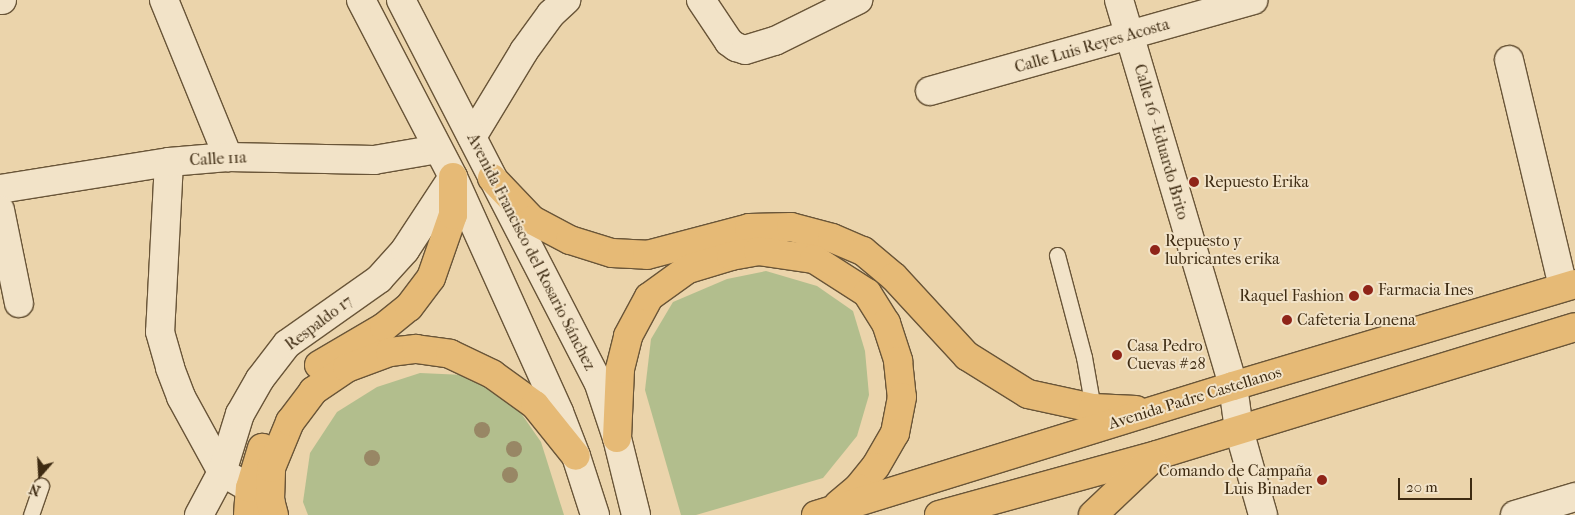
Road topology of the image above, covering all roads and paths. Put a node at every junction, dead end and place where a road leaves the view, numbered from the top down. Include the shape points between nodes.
1 (164, 0) edge
2 (362, 0) edge
3 (401, 0) edge
4 (566, 0) edge
5 (701, 0) edge
6 (858, 0) edge
7 (1119, 0) edge
8 (1253, 0) edge
9 (1130, 36) junction
10 (1509, 60) dead end
11 (930, 91) dead end
12 (472, 137) junction
13 (438, 149) junction
14 (228, 157) junction
15 (168, 162) junction
16 (453, 177) junction
17 (492, 178) junction
18 (0, 189) edge
19 (0, 210) edge
20 (1057, 255) dead end
21 (1569, 285) edge
22 (19, 304) dead end
23 (1575, 327) edge
24 (1233, 386) junction
25 (1093, 408) junction
26 (1155, 411) junction
27 (1239, 430) junction
28 (617, 438) junction
29 (1157, 455) junction
30 (576, 456) junction
31 (222, 472) junction
32 (41, 486) dead end
33 (1575, 497) edge
34 (265, 501) edge
35 (824, 512) edge
36 (31, 515) edge
37 (199, 515) edge
38 (248, 515) edge
39 (595, 515) edge
40 (636, 515) edge
41 (939, 515) edge
42 (1094, 515) edge
43 (1264, 515) edge
44 (1515, 515) edge

1 - 14 street
2 - 13 street
3 - 12 street, Avenida Francisco del Rosario Sánchez
4 - 12 street via 551,14 524,51
5 - 6 street via 729,42 745,50 775,41
7 - 9 street, Calle 16 - Eduardo Brito
8 - 9 street, Calle Luis Reyes Acosta
9 - 11 street, Calle Luis Reyes Acosta
9 - 24 street, Calle 16 - Eduardo Brito
10 - 21 street
12 - 17 street, Avenida Francisco del Rosario Sánchez
13 - 14 street, Calle 11a via 374,160
13 - 16 street
14 - 15 street, Calle 11a
15 - 18 street, Calle 11a
15 - 31 street via 160,332 181,397
16 - 30 street
16 - 31 street, Respaldo 17 via 405,250 379,279 287,344 260,379 240,414
16 - 34 main road via 453,215 431,278 409,307 384,327 308,372 270,424
17 - 25 main road via 532,220 570,240 612,253 647,255 749,228 791,227 832,238 863,252 894,277 967,356 1028,394
17 - 28 street, Avenida Francisco del Rosario Sánchez via 598,381
19 - 22 street
20 - 25 lane via 1084,357
21 - 24 main road, Avenida Padre Castellanos
23 - 27 main road
24 - 26 main road, Avenida Padre Castellanos
24 - 27 street, Calle 16 - Eduardo Brito
25 - 26 main road
26 - 35 main road, Avenida Padre Castellanos
27 - 29 main road
27 - 43 street, Calle 16 - Eduardo Brito
28 - 35 main road via 620,369 628,336 649,297 688,269 731,256 758,251 814,259 867,293 886,323 898,360 902,397 894,432 875,467 858,488
28 - 40 street, Avenida Francisco del Rosario Sánchez
29 - 41 main road
29 - 42 main road
30 - 34 main road via 535,405 492,374 450,354 416,349 390,352 347,368 313,390 290,422 271,468
30 - 39 street
31 - 34 street
31 - 37 street, Respaldo 17
32 - 36 lane
33 - 44 street
34 - 38 main road

